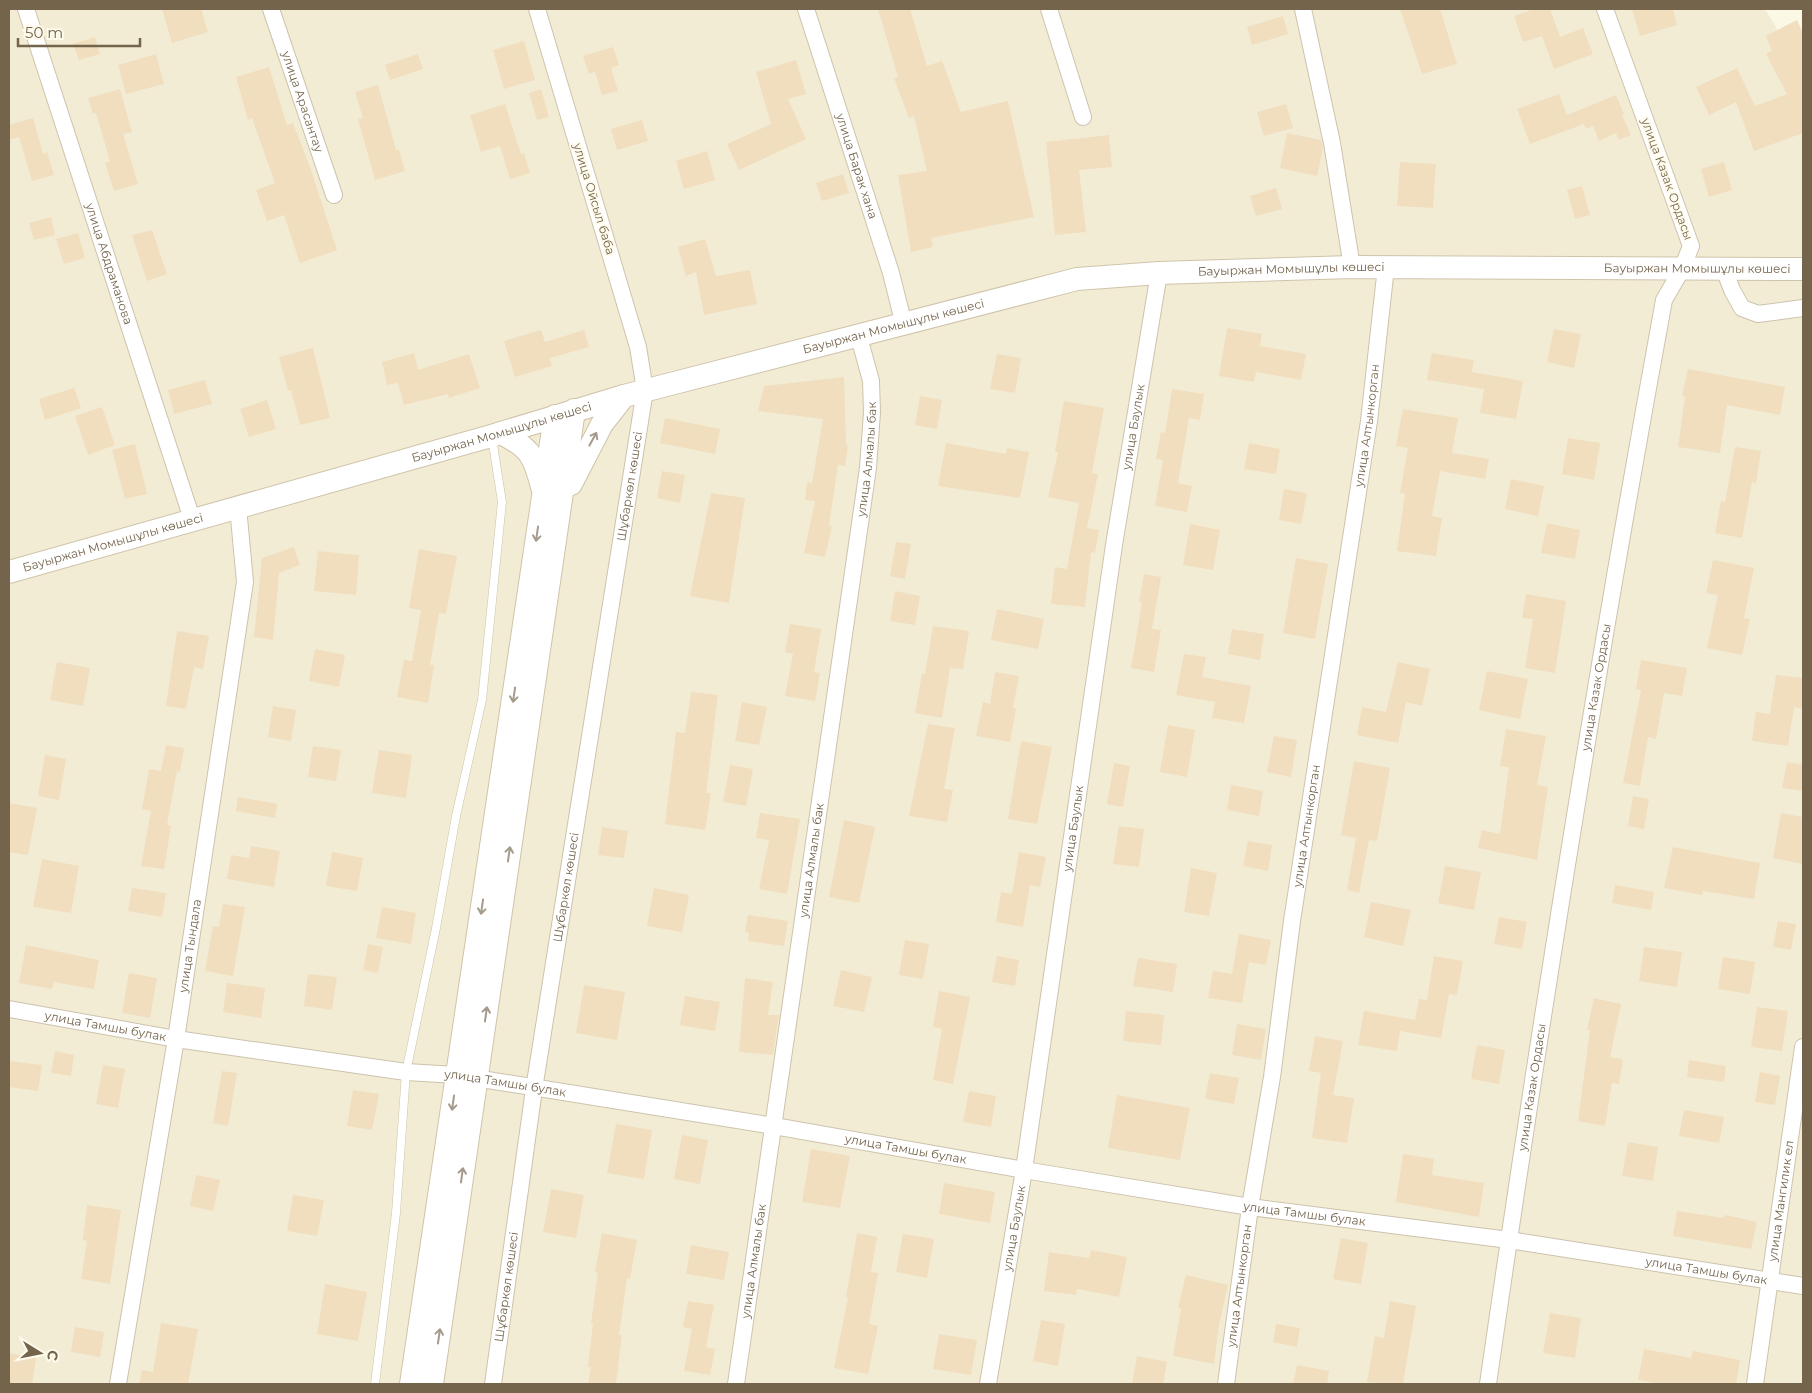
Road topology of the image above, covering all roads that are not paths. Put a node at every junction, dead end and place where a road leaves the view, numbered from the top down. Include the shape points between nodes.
1 (26, 9) edge
2 (271, 9) edge
3 (537, 9) edge
4 (806, 9) edge
5 (1049, 9) edge
6 (1303, 9) edge
7 (1605, 9) edge
8 (1083, 116) dead end
9 (334, 195) dead end
10 (1352, 267) junction
11 (1386, 267) junction
12 (1682, 269) junction
13 (1724, 269) junction
14 (1803, 269) edge
15 (1159, 273) junction
16 (1803, 308) edge
17 (904, 325) junction
18 (860, 337) junction
19 (634, 393) junction
20 (565, 413) junction
21 (496, 435) junction
22 (543, 494) junction
23 (238, 507) junction
24 (559, 515) junction
25 (192, 519) junction
26 (9, 572) edge
27 (9, 1009) edge
28 (176, 1039) junction
29 (1803, 1046) edge
30 (406, 1072) junction
31 (467, 1077) junction
32 (534, 1089) junction
33 (774, 1126) junction
34 (1024, 1170) junction
35 (1250, 1206) junction
36 (1509, 1240) junction
37 (1770, 1281) junction
38 (1803, 1286) edge
39 (118, 1384) edge
40 (375, 1384) edge
41 (411, 1384) edge
42 (432, 1384) edge
43 (492, 1384) edge
44 (736, 1384) edge
45 (988, 1384) edge
46 (1226, 1384) edge
47 (1488, 1384) edge
48 (1755, 1384) edge

1 - 25 street, улица Абдраманова
2 - 9 street, улица Арасантау
3 - 19 street, улица Ойсыл баба via 638,347
4 - 17 street, улица Барак хана via 889,264
5 - 8 street
6 - 10 street via 1332,143
7 - 12 street, улица Казак Ордасы via 1691,246
10 - 11 street, Бауыржан Момышұлы көшесі
10 - 15 street, Бауыржан Момышұлы көшесі
11 - 12 street, Бауыржан Момышұлы көшесі
11 - 35 street, улица Алтынкорган via 1369,421
12 - 13 street, Бауыржан Момышұлы көшесі
12 - 36 street, улица Казак Ордасы via 1664,300 1620,541
13 - 14 street, Бауыржан Момышұлы көшесі
13 - 16 street via 1742,308 1758,314
15 - 17 street, Бауыржан Момышұлы көшесі via 1077,279
15 - 34 street, улица Баулык via 1114,545
17 - 18 street, Бауыржан Момышұлы көшесі
18 - 19 street, Бауыржан Момышұлы көшесі
18 - 33 street, улица Алмалы бак via 871,381 868,468
19 - 20 street, Бауыржан Момышұлы көшесі
24 -> 19 street via 574,475 602,424
19 - 32 street, Шұбаркөл көшесі
20 - 21 street, Бауыржан Момышұлы көшесі
20 - 22 street
20 - 24 street
21 - 22 street via 529,450 536,463
21 - 23 street, Бауыржан Момышұлы көшесі
21 - 30 lane via 502,502 482,700
22 -> 31 street
23 - 25 street, Бауыржан Момышұлы көшесі
23 - 28 street, улица Тындала via 245,582
31 -> 24 street
25 - 26 street, Бауыржан Момышұлы көшесі
27 - 28 street, улица Тамшы булак
28 - 30 street, улица Тамшы булак
28 - 39 street, улица Тындала
29 - 37 street, улица Мангилик ел
30 - 31 street, улица Тамшы булак
30 - 40 lane via 396,1213
31 - 32 street, улица Тамшы булак
31 -> 41 street
42 -> 31 street
32 - 33 street, улица Тамшы булак
32 - 43 street, Шұбаркөл көшесі
33 - 34 street, улица Тамшы булак
33 - 44 street, улица Алмалы бак
34 - 35 street, улица Тамшы булак
34 - 45 street, улица Баулык
35 - 36 street, улица Тамшы булак
35 - 46 street, улица Алтынкорган
36 - 37 street, улица Тамшы булак
36 - 47 street, улица Казак Ордасы
37 - 38 street, улица Тамшы булак
37 - 48 street, улица Мангилик ел

